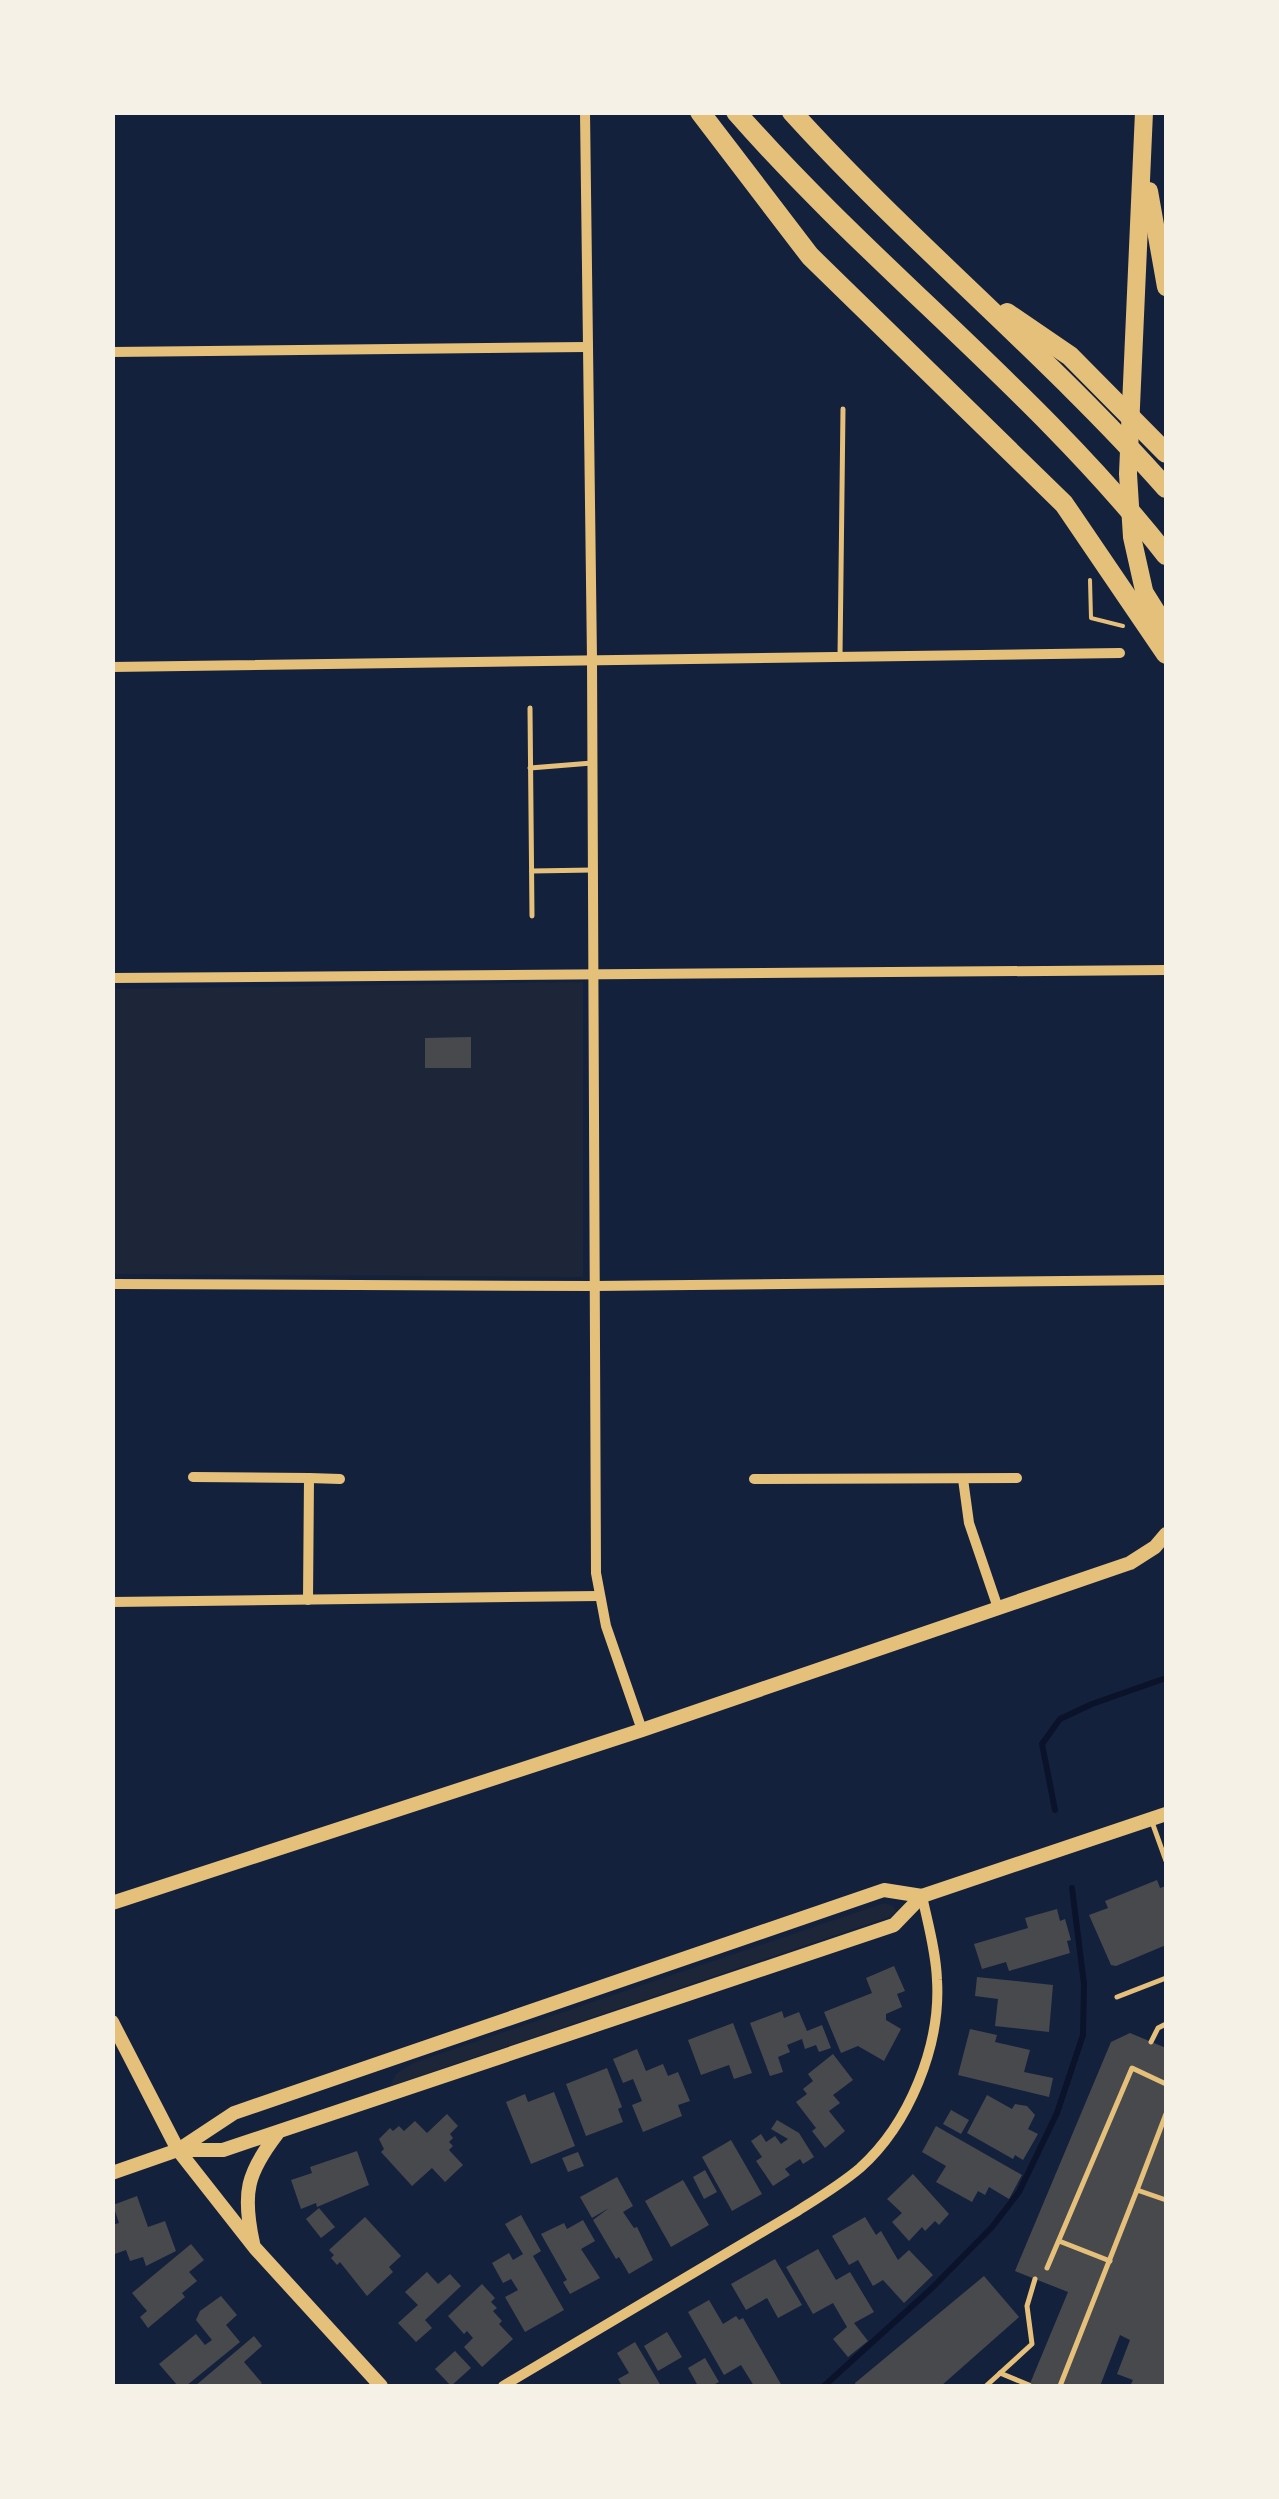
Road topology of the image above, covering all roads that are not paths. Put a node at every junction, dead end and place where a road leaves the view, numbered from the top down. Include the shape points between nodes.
1 (585, 112) edge
2 (700, 112) edge
3 (736, 112) edge
4 (792, 112) edge
5 (1144, 112) edge
6 (1144, 161) junction
7 (958, 280) junction
8 (1166, 287) edge
9 (587, 346) junction
10 (112, 352) edge
11 (843, 409) dead end
12 (1166, 453) edge
13 (1166, 488) edge
14 (1166, 556) edge
15 (1145, 595) joint
16 (1166, 630) edge
17 (1120, 653) dead end
18 (1166, 654) edge
19 (840, 656) junction
20 (592, 659) junction
21 (112, 666) edge
22 (530, 708) dead end
23 (592, 763) junction
24 (530, 768) junction
25 (593, 870) junction
26 (532, 871) junction
27 (532, 916) dead end
28 (1166, 970) edge
29 (593, 972) junction
30 (112, 978) edge
31 (1166, 1280) edge
32 (112, 1284) edge
33 (594, 1286) junction
34 (194, 1478) dead end
35 (308, 1478) junction
36 (963, 1478) junction
37 (1017, 1478) dead end
38 (340, 1479) dead end
39 (754, 1480) dead end
40 (1166, 1534) edge
41 (599, 1596) junction
42 (308, 1600) junction
43 (112, 1602) edge
44 (998, 1608) junction
45 (642, 1730) junction
46 (1166, 1814) edge
47 (1151, 1820) junction
48 (1166, 1861) edge
49 (922, 1896) junction
50 (112, 1903) edge
51 (1166, 1978) edge
52 (1116, 1997) dead end
53 (112, 2022) edge
54 (1166, 2024) edge
55 (1151, 2042) dead end
56 (1166, 2084) edge
57 (1166, 2114) edge
58 (277, 2133) junction
59 (178, 2150) junction
60 (112, 2172) edge
61 (1138, 2190) junction
62 (1166, 2200) edge
63 (1059, 2241) junction
64 (255, 2248) junction
65 (1110, 2261) junction
66 (1047, 2268) dead end
67 (1036, 2279) dead end
68 (1000, 2373) junction
69 (1029, 2385) edge
70 (381, 2386) edge
71 (503, 2386) edge
72 (986, 2386) edge
73 (1060, 2386) edge

1 - 9 street
2 - 18 highway via 810,256 1064,504
3 - 14 highway via 841,226 1100,476
4 - 7 highway
5 - 6 main road
6 - 8 main road
6 - 15 main road via 1128,474
7 - 12 highway via 1070,356
7 - 13 highway
9 - 10 street
9 - 20 street
11 - 19 lane
15 - 16 highway
17 - 19 street
19 - 20 street
20 - 21 street
20 - 23 street
22 - 24 lane
23 - 24 lane
23 - 25 street
24 - 26 lane
25 - 26 lane
25 - 29 street
26 - 27 lane
28 - 29 street
29 - 30 street
29 - 33 street
31 - 33 street
32 - 33 street
33 - 41 street
34 - 35 street
35 - 38 street
35 - 42 street
36 - 37 street
36 - 39 street
36 - 44 street via 969,1523
40 - 44 street via 1130,1563
41 - 42 street
41 - 45 street
42 - 43 street
44 - 45 street
45 - 50 street
46 - 47 street
47 - 48 lane
47 - 49 street
49 - 58 street via 894,1924
49 - 59 street via 884,1890 582,1993 234,2113
49 - 71 street via 937,1980 933,2035 909,2102 878,2148 841,2184
51 - 52 lane
53 - 59 street
54 - 55 lane
56 - 63 lane via 1132,2068
57 - 61 lane
58 - 59 street via 224,2150
58 - 64 street via 254,2163 247,2188
59 - 60 street
59 - 64 street
61 - 62 lane
61 - 65 lane
63 - 65 lane
63 - 66 lane
64 - 70 street
65 - 73 lane
67 - 68 lane via 1028,2306 1032,2344
68 - 69 lane
68 - 72 lane

